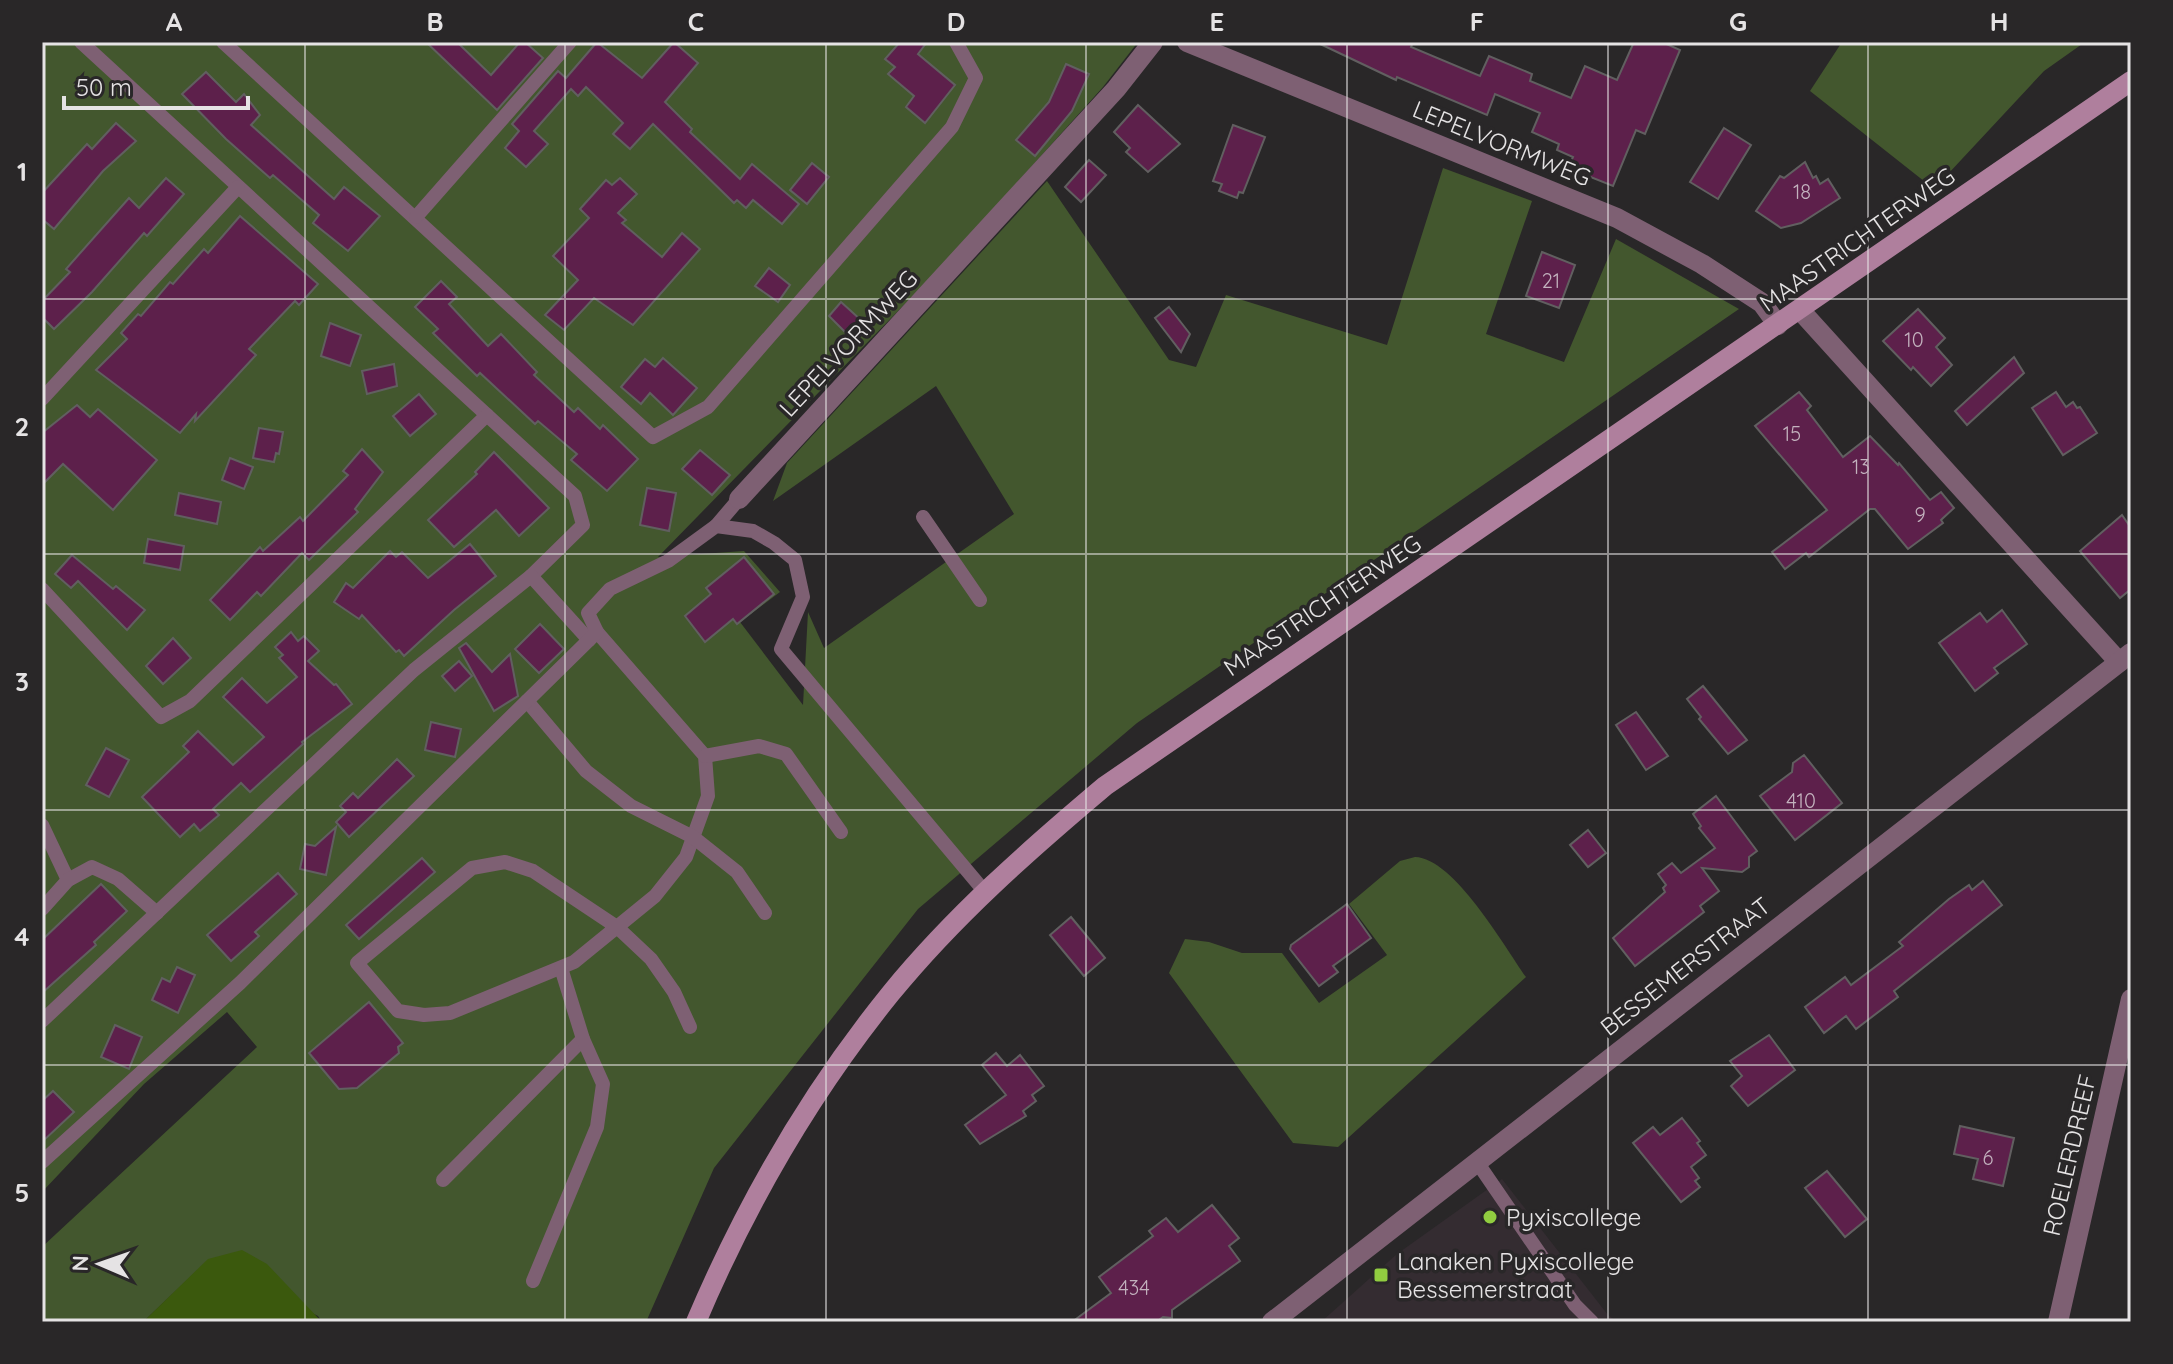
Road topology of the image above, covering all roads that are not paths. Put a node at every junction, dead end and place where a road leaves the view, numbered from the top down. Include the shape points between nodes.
1 (81, 42) edge
2 (223, 42) edge
3 (570, 42) edge
4 (956, 42) edge
5 (1153, 42) edge
6 (1187, 42) edge
7 (2131, 81) edge
8 (238, 187) junction
9 (416, 217) junction
10 (1800, 310) junction
11 (1778, 325) junction
12 (42, 399) edge
13 (487, 415) junction
14 (739, 499) joint
15 (923, 517) dead end
16 (716, 526) junction
17 (531, 576) junction
18 (42, 589) edge
19 (980, 600) dead end
20 (593, 636) junction
21 (2125, 657) edge
22 (527, 701) junction
23 (705, 756) junction
24 (42, 825) edge
25 (841, 832) dead end
26 (693, 837) junction
27 (68, 880) junction
28 (985, 892) junction
29 (42, 909) edge
30 (157, 913) junction
31 (765, 913) dead end
32 (617, 927) junction
33 (561, 968) junction
34 (2131, 999) edge
35 (42, 1021) edge
36 (690, 1027) dead end
37 (583, 1039) junction
38 (42, 1162) edge
39 (1477, 1162) junction
40 (443, 1180) dead end
41 (533, 1281) dead end
42 (696, 1322) edge
43 (1272, 1322) edge
44 (1592, 1322) edge
45 (2058, 1322) edge

1 - 8 lane
2 - 9 lane
3 - 9 lane
4 - 9 lane via 976,78 952,127 708,407 653,437
5 - 14 street, LEPELVORMWEG via 1116,89
6 - 11 street, LEPELVORMWEG via 1617,218 1762,303
7 - 10 main road, MAASTRICHTERWEG
8 - 12 lane
8 - 13 lane
10 - 11 main road, MAASTRICHTERWEG
10 - 21 street
11 - 28 main road, MAASTRICHTERWEG via 1105,786
13 - 17 lane via 575,496 583,525
13 - 18 lane via 190,701 161,717
14 - 16 lane
15 - 19 lane
16 - 20 lane via 668,561 610,589 588,613
16 - 28 lane via 753,531 795,560 803,597 781,649
17 - 20 lane
17 - 30 lane via 414,670
20 - 22 lane
20 - 23 lane
21 - 39 street, BESSEMERSTRAAT
22 - 26 lane via 586,771 631,806
22 - 38 lane via 240,983
23 - 25 lane via 759,746 786,754
23 - 26 lane via 708,796
24 - 27 lane
26 - 31 lane via 737,872
26 - 32 lane via 686,857 655,896
27 - 29 lane
27 - 30 lane via 92,867 118,879
28 - 42 main road, MAASTRICHTERWEG via 892,992 838,1063 751,1205
30 - 35 lane
32 - 33 lane
32 - 33 lane via 533,871 505,862 472,868 357,963 398,1011 424,1015 450,1013
32 - 36 lane via 651,959
33 - 37 lane
34 - 45 street, ROELERDREEF
37 - 40 lane
37 - 41 lane via 603,1084 597,1127
39 - 43 street, BESSEMERSTRAAT
39 - 44 lane

